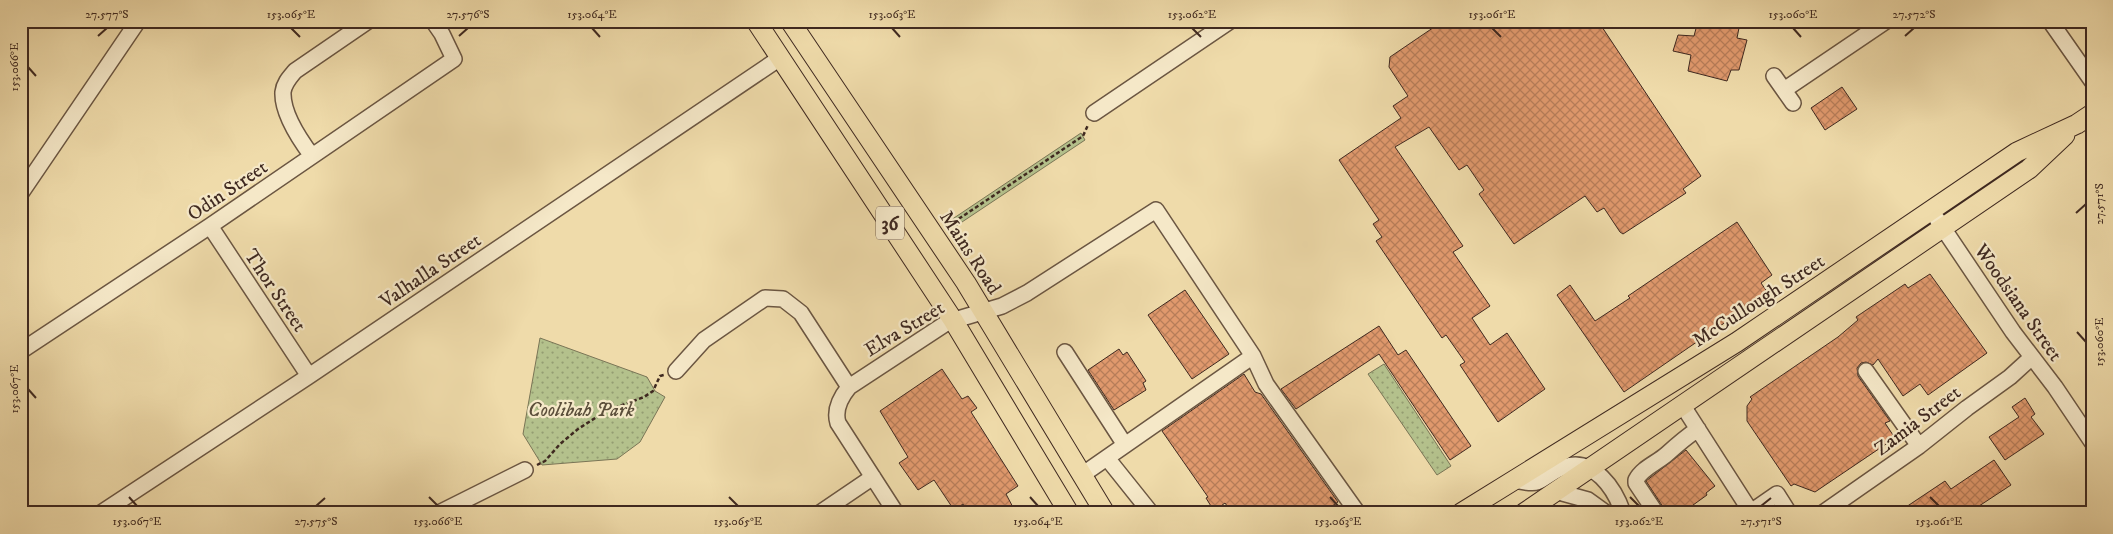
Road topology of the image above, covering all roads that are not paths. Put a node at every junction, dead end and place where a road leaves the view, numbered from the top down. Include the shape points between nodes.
1 (138, 21) edge
2 (368, 21) edge
3 (434, 21) edge
4 (756, 21) edge
5 (790, 21) edge
6 (1886, 21) edge
7 (2050, 21) edge
8 (1226, 22) edge
9 (780, 58) junction
10 (1774, 76) dead end
11 (2092, 80) edge
12 (1784, 90) junction
13 (1793, 103) dead end
14 (1094, 113) road end
15 (2084, 119) edge
16 (312, 156) junction
17 (21, 193) edge
18 (1931, 211) junction
19 (210, 226) junction
20 (1943, 228) junction
21 (984, 312) junction
22 (953, 320) junction
23 (21, 351) edge
24 (1065, 352) dead end
25 (1253, 356) junction
26 (2032, 357) junction
27 (676, 371) road end
28 (1866, 371) dead end
29 (309, 376) junction
30 (849, 387) junction
31 (1683, 406) junction
32 (1698, 429) junction
33 (2092, 442) edge
34 (1125, 445) junction
35 (1919, 446) junction
36 (1107, 458) junction
37 (1588, 468) junction
38 (525, 470) road end
39 (1082, 474) junction
40 (873, 477) junction
41 (1513, 480) junction
42 (1555, 491) junction
43 (101, 513) edge
44 (439, 513) edge
45 (820, 513) edge
46 (896, 513) edge
47 (1069, 513) edge
48 (1105, 513) edge
49 (1151, 513) edge
50 (1357, 513) edge
51 (1461, 513) edge
52 (1524, 513) edge
53 (1606, 513) edge
54 (1624, 513) edge
55 (1656, 513) edge
56 (1789, 513) edge
57 (1823, 513) edge

1 - 17 street
2 - 16 street via 286,81 283,92 289,119
3 - 16 street, Odin Street via 454,59
4 - 9 main road, 36
5 - 21 main road, Mains Road / 36
6 - 12 street
7 - 11 street
8 - 14 street
9 - 22 main road, 36
9 - 29 street, Valhalla Street
10 - 12 street
12 - 13 street
15 - 18 main road, McCullough Street via 2017,152
15 - 20 main road, McCullough Street via 2029,169
16 - 19 street, Odin Street
18 - 20 street, Woodsiana Street
18 - 41 main road, McCullough Street via 1738,342
19 - 23 street, Odin Street
19 - 29 street, Thor Street
20 - 26 street, Woodsiana Street
20 - 31 main road, McCullough Street
21 - 22 street, Elva Street
21 - 25 street, Elva Street via 1027,293 1156,210
21 - 39 main road, Mains Road / 36
22 - 30 street, Elva Street
22 - 47 main road, 36
24 - 34 street
25 - 34 street
25 - 50 street via 1266,384
26 - 33 street, Woodsiana Street
26 - 35 street, Zamia Street
27 - 30 street via 704,340 765,298 783,299 801,313
28 - 35 street
29 - 43 street, Valhalla Street
30 - 40 street via 839,404 836,418
31 - 32 street
31 - 37 main road, McCullough Street
32 - 55 street via 1677,443 1636,480
32 - 56 street via 1751,512 1777,494
34 - 36 street
35 - 57 street, Zamia Street
36 - 39 street
36 - 49 street
37 - 41 street via 1570,465 1536,482
37 - 42 main road, McCullough Street
37 - 54 street via 1603,476
38 - 44 street
39 - 48 main road, Mains Road / 36
40 - 45 street
40 - 46 street
41 - 51 main road, McCullough Street
42 - 52 main road, McCullough Street
42 - 53 street via 1586,499

